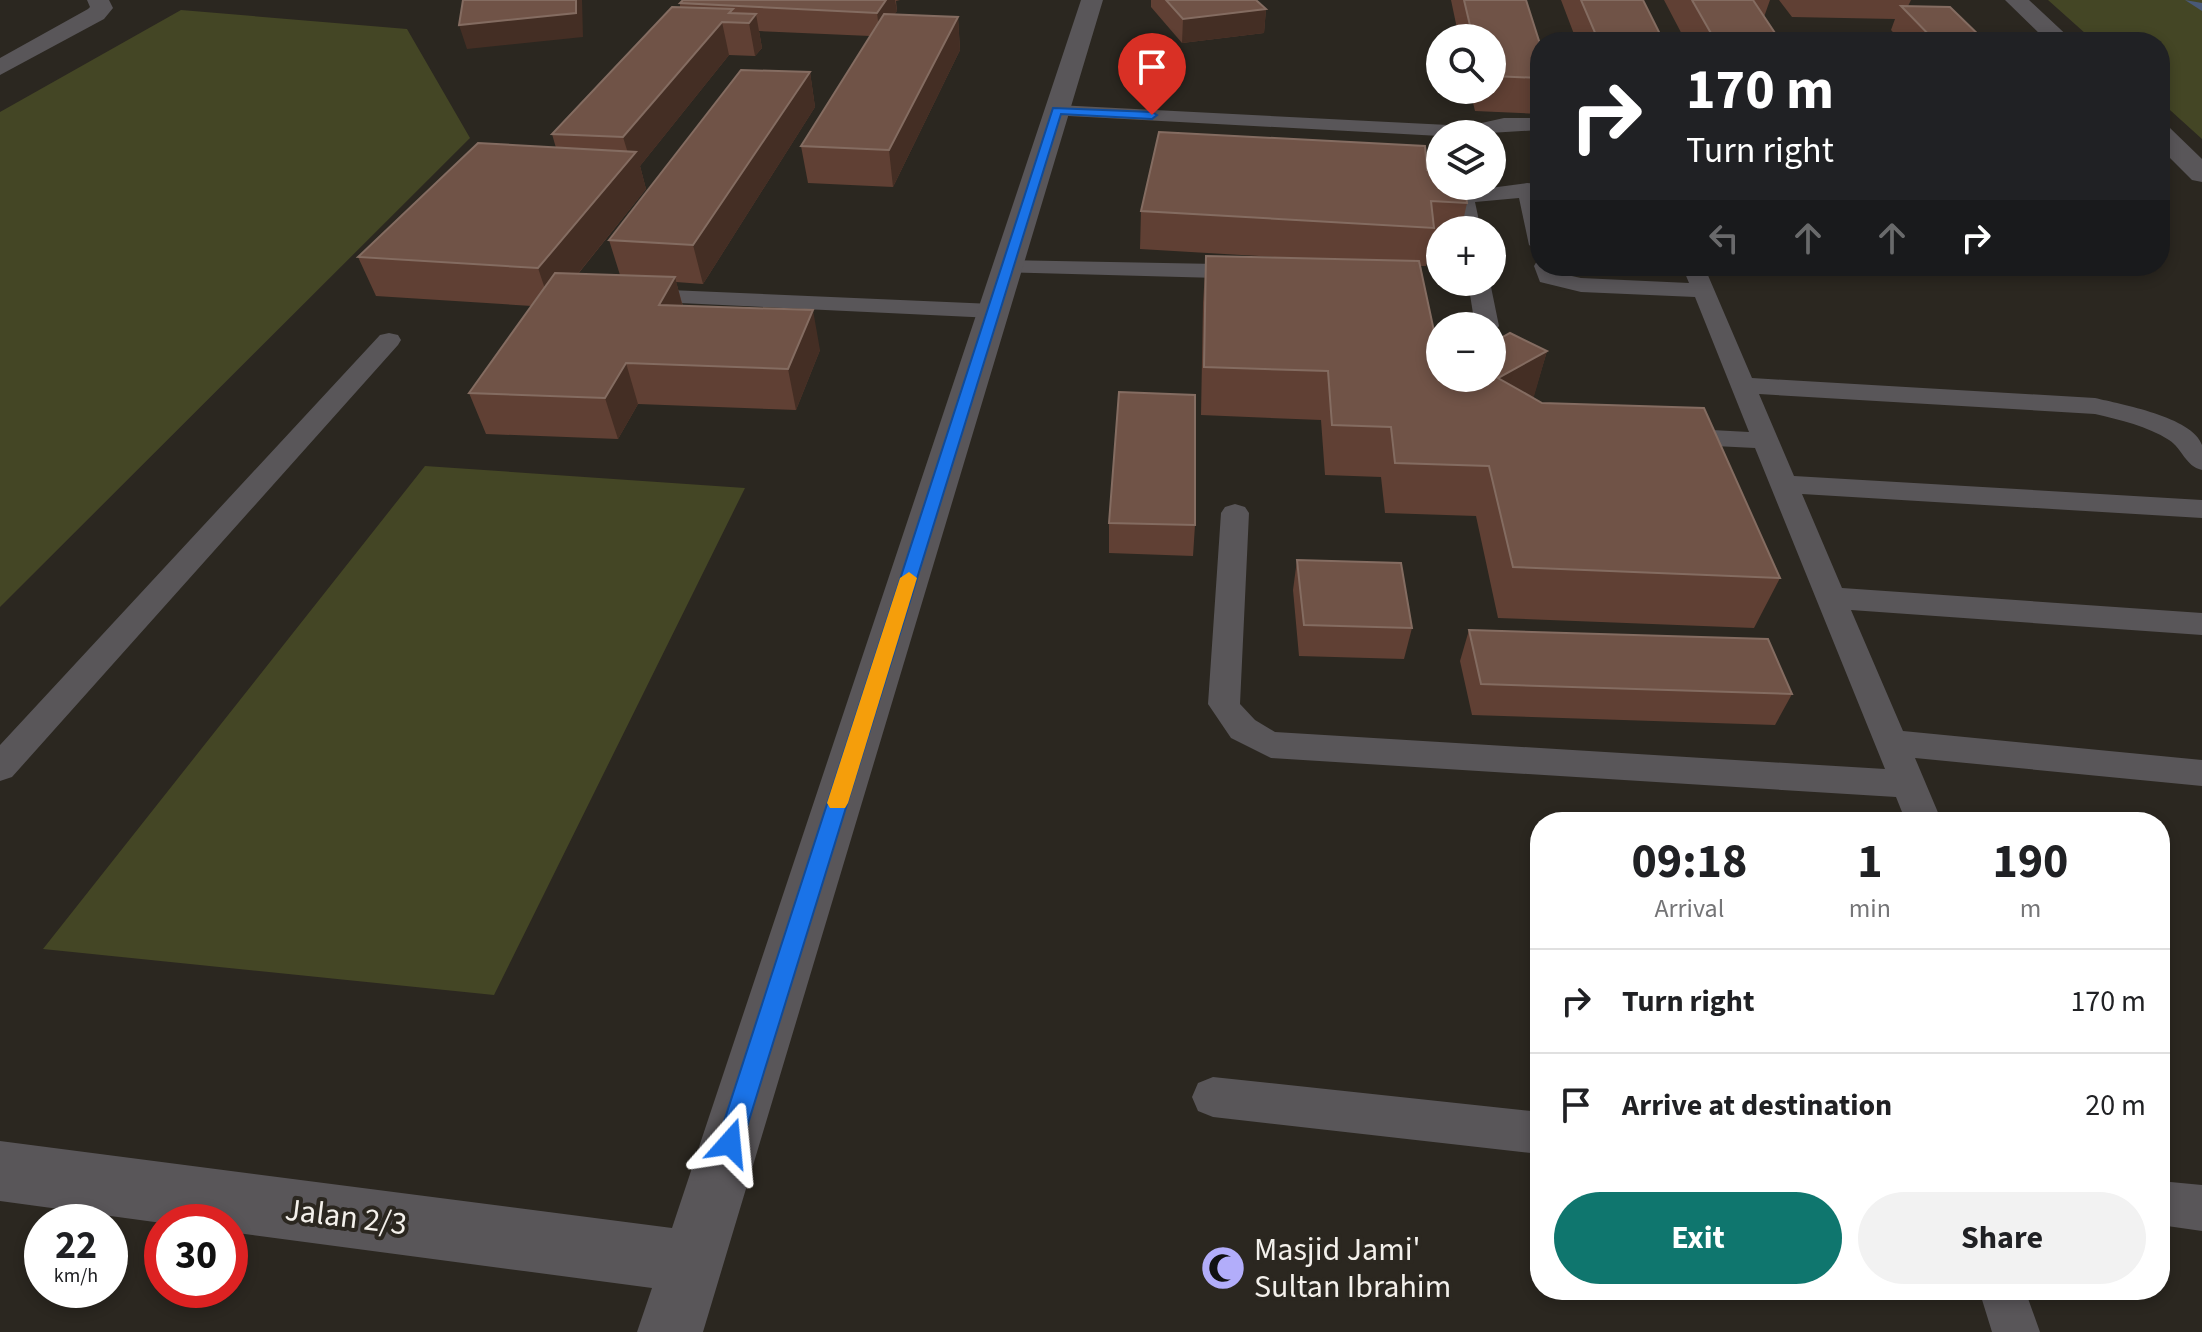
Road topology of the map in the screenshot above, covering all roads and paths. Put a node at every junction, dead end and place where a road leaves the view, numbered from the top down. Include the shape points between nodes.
1 (98, 0) edge
2 (1092, 0) edge
3 (2016, 0) edge
4 (2051, 32) edge
5 (0, 68) edge
6 (1057, 111) junction
7 (1530, 124) edge
8 (2170, 143) edge
9 (2202, 174) edge
10 (1530, 190) edge
11 (1467, 216) edge
12 (1008, 267) junction
13 (1218, 271) edge
14 (1548, 276) edge
15 (1698, 278) edge
16 (646, 296) edge
17 (993, 311) junction
18 (389, 340) dead end
19 (1743, 385) junction
20 (1643, 434) edge
21 (1766, 441) junction
22 (2202, 462) edge
23 (1784, 484) junction
24 (2202, 509) edge
25 (1235, 513) dead end
26 (1831, 598) junction
27 (2202, 624) edge
28 (1892, 743) junction
29 (0, 768) edge
30 (2202, 773) edge
31 (1908, 784) junction
32 (1920, 812) edge
33 (1213, 1097) dead end
34 (1530, 1132) edge
35 (0, 1171) edge
36 (2170, 1204) edge
37 (2202, 1208) edge
38 (692, 1262) junction
39 (2005, 1300) edge
40 (670, 1332) edge
41 (2016, 1332) edge

1 - 5 street via 102,8 96,14
2 - 6 street
3 - 4 street
6 - 7 lane via 1468,132
6 - 12 street
8 - 9 street
10 - 11 lane via 1467,196
12 - 13 lane
12 - 17 street
14 - 15 lane via 1581,285
15 - 19 lane
16 - 17 lane
17 - 38 street
18 - 29 lane
19 - 21 lane
19 - 22 lane via 2095,406 2139,416 2181,436
20 - 21 lane
21 - 23 lane
23 - 24 lane
23 - 26 lane
25 - 31 lane via 1224,704 1233,721 1271,745
26 - 27 lane
26 - 28 lane
28 - 30 lane
28 - 31 lane
31 - 32 lane
33 - 34 lane
35 - 38 street, Jalan 2/3
36 - 37 lane
38 - 40 street
39 - 41 lane

